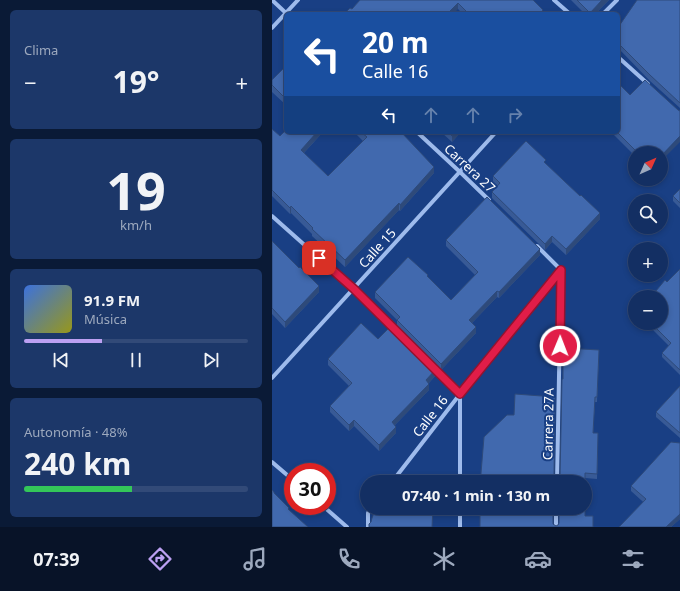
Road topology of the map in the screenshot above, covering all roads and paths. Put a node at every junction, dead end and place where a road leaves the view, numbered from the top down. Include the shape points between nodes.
1 (272, 0) edge
2 (298, 0) edge
3 (554, 0) edge
4 (617, 0) edge
5 (286, 12) edge
6 (288, 12) edge
7 (568, 12) edge
8 (606, 12) edge
9 (284, 16) edge
10 (272, 28) edge
11 (620, 59) edge
12 (652, 87) edge
13 (419, 134) edge
14 (494, 134) edge
15 (460, 172) junction
16 (494, 204) edge
17 (272, 216) edge
18 (533, 243) edge
19 (561, 270) junction
20 (354, 289) junction
21 (398, 333) edge
22 (432, 366) edge
23 (272, 378) edge
24 (460, 394) junction
25 (272, 462) edge
26 (284, 472) edge
27 (397, 475) edge
28 (460, 475) edge
29 (557, 475) edge
30 (333, 515) edge
31 (368, 515) edge
32 (460, 515) edge
33 (556, 515) edge
34 (347, 527) edge
35 (368, 527) edge
36 (460, 527) edge
37 (556, 527) edge

1 - 5 street
2 - 6 street
3 - 7 street
4 - 8 street
9 - 10 street
11 - 12 street
13 - 15 street, Carrera 27
14 - 15 street, Calle 15
15 - 16 street, Carrera 27
15 - 20 street, Calle 15
17 - 20 street
18 - 19 street
19 - 24 street, Calle 16
19 - 29 street, Carrera 27A
20 - 21 street
20 - 23 street, Calle 15
22 - 24 street
24 - 27 street, Calle 16
24 - 28 street
25 - 26 street
30 - 34 street
31 - 35 street
32 - 36 street
33 - 37 street

